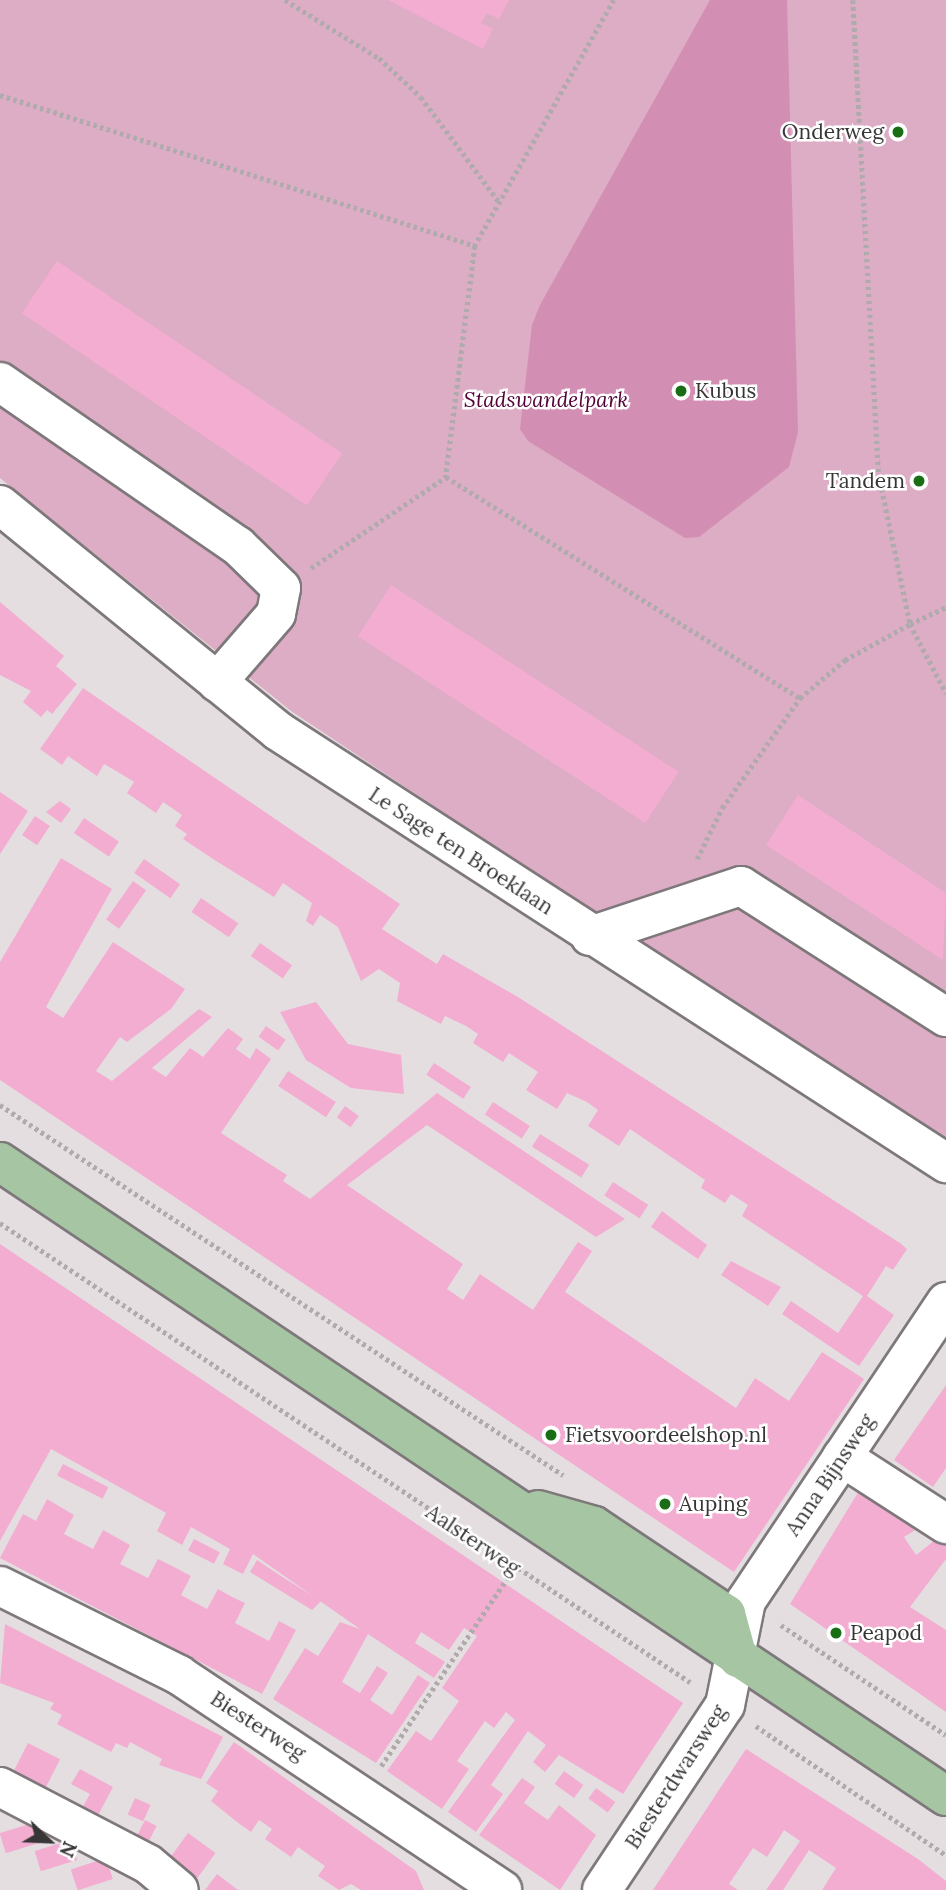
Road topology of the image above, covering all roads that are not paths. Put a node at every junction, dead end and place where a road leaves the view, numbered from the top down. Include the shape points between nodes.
1 (0, 382) edge
2 (0, 505) edge
3 (217, 682) junction
4 (590, 936) junction
5 (946, 1017) edge
6 (0, 1137) edge
7 (0, 1162) edge
8 (946, 1163) edge
9 (32, 1184) junction
10 (946, 1302) edge
11 (842, 1457) junction
12 (946, 1524) edge
13 (0, 1586) edge
14 (738, 1658) junction
15 (0, 1787) edge
16 (946, 1796) edge
17 (179, 1890) edge
18 (502, 1890) edge
19 (602, 1890) edge

1 - 3 street via 238,546 281,588 276,614
2 - 3 street, Le Sage ten Broeklaan
3 - 4 street, Le Sage ten Broeklaan via 278,731
4 - 5 street via 741,886
4 - 8 street, Le Sage ten Broeklaan
6 - 9 main road
7 - 9 main road
9 - 14 main road via 499,1498 594,1526 683,1585 726,1614
10 - 11 street, Anna Bijnsweg
11 - 12 street
11 - 14 street, Anna Bijnsweg via 746,1601
13 - 18 street, Biesterweg via 179,1675 363,1793
14 - 16 main road
14 - 19 street, Biesterdwarsweg via 726,1705
15 - 17 street via 148,1864

